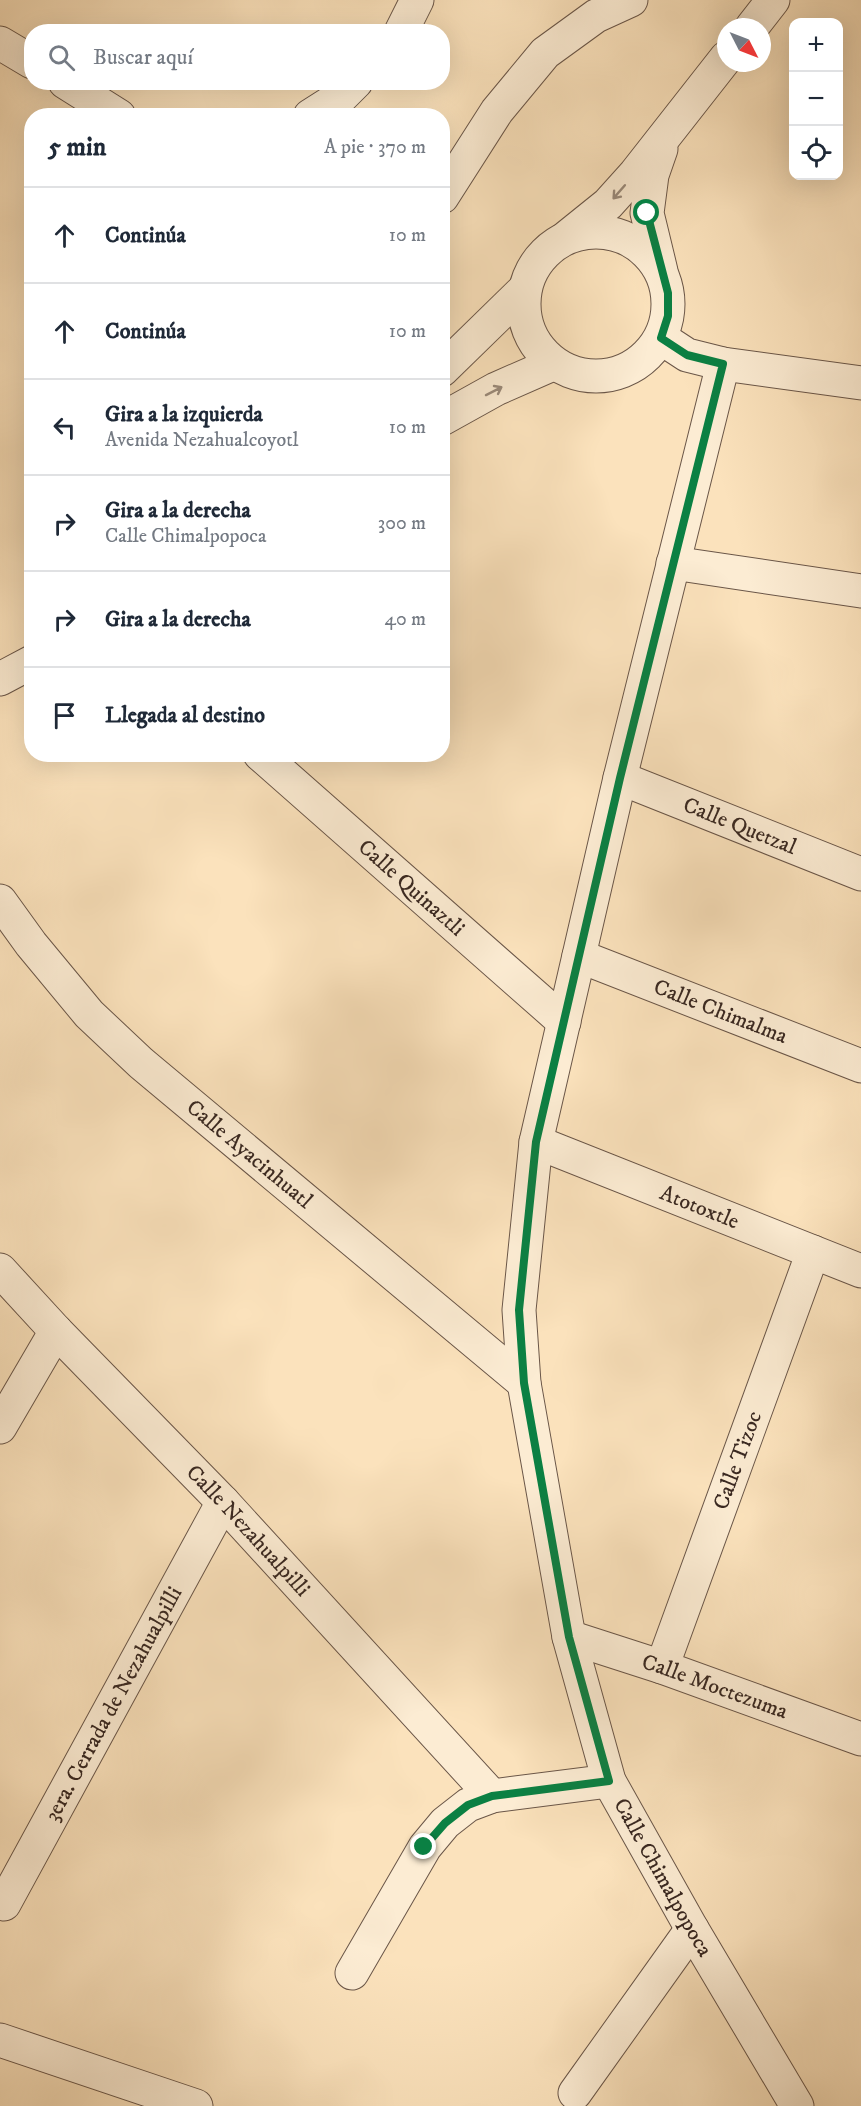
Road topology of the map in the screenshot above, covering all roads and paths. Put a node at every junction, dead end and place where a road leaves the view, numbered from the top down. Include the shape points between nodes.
1 (417, 0) edge
2 (631, 0) edge
3 (774, 0) edge
4 (759, 18) edge
5 (405, 24) edge
6 (0, 43) edge
7 (24, 57) edge
8 (717, 69) edge
9 (78, 90) edge
10 (348, 90) edge
11 (106, 108) edge
12 (323, 108) edge
13 (668, 130) junction
14 (450, 184) edge
15 (566, 238) junction
16 (662, 272) junction
17 (525, 289) junction
18 (661, 338) junction
19 (450, 362) edge
20 (553, 364) junction
21 (723, 364) junction
22 (861, 383) edge
23 (450, 414) edge
24 (673, 563) junction
25 (861, 591) edge
26 (24, 666) edge
27 (0, 679) edge
28 (269, 762) edge
29 (620, 778) junction
30 (861, 874) edge
31 (0, 901) edge
32 (579, 956) junction
33 (564, 1022) junction
34 (861, 1066) edge
35 (536, 1142) junction
36 (813, 1252) junction
37 (0, 1270) edge
38 (861, 1271) edge
39 (56, 1331) junction
40 (524, 1383) junction
41 (0, 1427) edge
42 (223, 1502) junction
43 (569, 1637) junction
44 (662, 1667) junction
45 (861, 1739) edge
46 (609, 1781) junction
47 (492, 1796) junction
48 (4, 1904) dead end
49 (692, 1929) junction
50 (352, 1973) dead end
51 (0, 2040) edge
52 (575, 2093) dead end
53 (196, 2106) edge
54 (797, 2106) edge

1 - 5 street
2 - 14 street via 596,16 545,54 497,111
3 - 4 street
6 - 7 street
8 - 13 street
9 - 11 street
10 - 12 street
13 -> 15 street via 608,204
13 - 16 street via 652,175 647,213
15 - 16 street via 593,231 620,235 644,249
15 - 17 street via 547,250 533,268
16 - 18 street via 668,293 668,316
17 - 19 street
17 - 20 street via 527,326 534,343
18 - 20 street via 646,357 625,371 600,377 575,375
18 - 21 street via 687,355
23 -> 20 street via 495,389
21 - 22 street
21 - 24 street, Calle Chimalpopoca
24 - 25 street
24 - 29 street, Calle Chimalpopoca
26 - 27 street
28 - 33 street, Calle Quinaztli
29 - 30 street, Calle Quetzal
29 - 32 street, Calle Chimalpopoca
31 - 40 street, Calle Ayacinhuatl via 89,1014 141,1063
32 - 33 street, Calle Chimalpopoca
32 - 34 street, Calle Chimalma
33 - 35 street, Calle Chimalpopoca
35 - 36 street, Atotoxtle
35 - 40 street, Calle Chimalpopoca via 519,1310
36 - 38 street, Atotoxtle
36 - 44 street, Calle Tizoc
37 - 39 street, Calle Nezahualpilli
39 - 41 street
39 - 42 street, Calle Nezahualpilli
40 - 43 street, Calle Chimalpopoca
42 - 47 street, Calle Nezahualpilli
42 - 48 street, 3era. Cerrada de Nezahualpilli
43 - 44 street, Calle Moctezuma
43 - 46 street, Calle Chimalpopoca
44 - 45 street, Calle Moctezuma
46 - 47 street
46 - 49 street, Calle Chimalpopoca
47 - 50 street via 468,1805 424,1847
49 - 52 street
49 - 54 street, Calle Chimalpopoca
51 - 53 street

